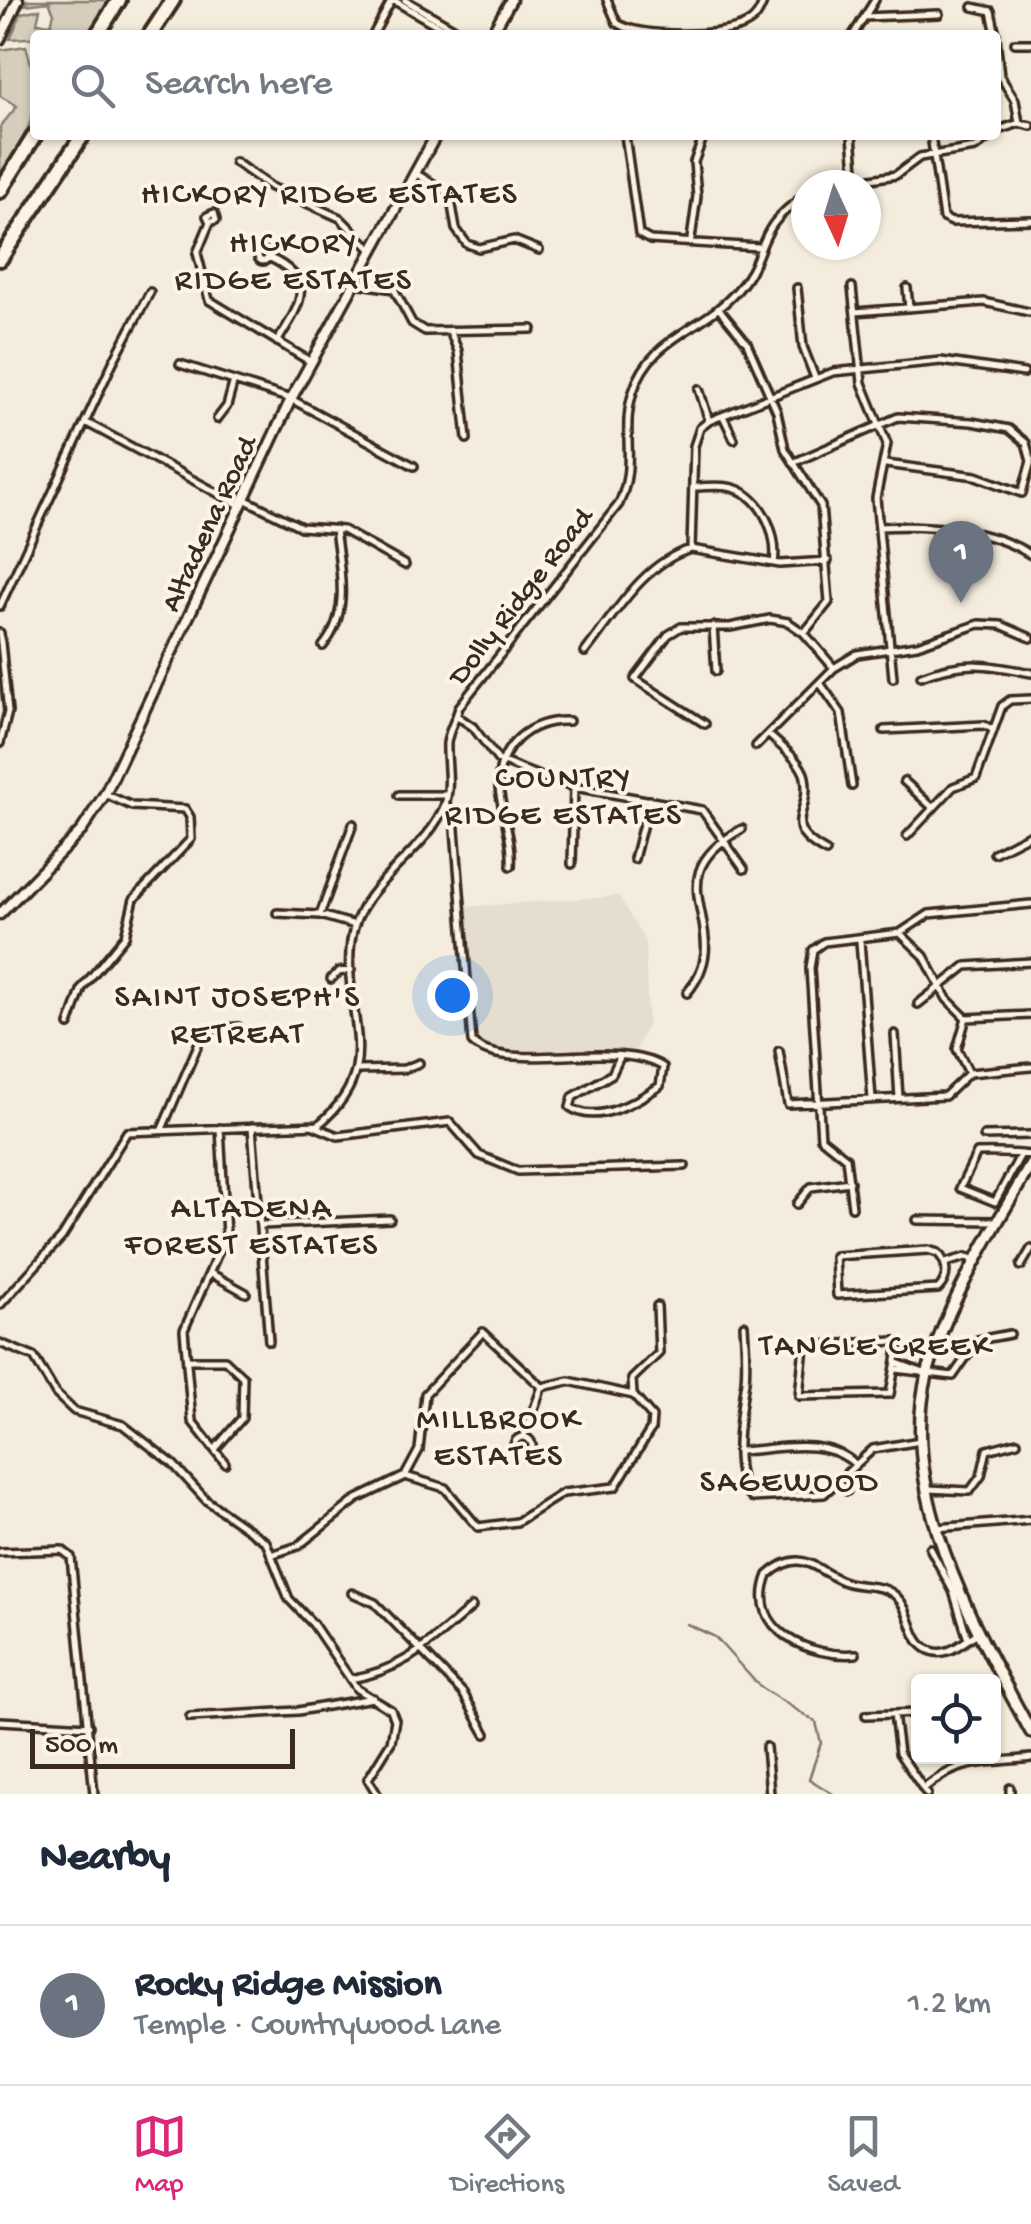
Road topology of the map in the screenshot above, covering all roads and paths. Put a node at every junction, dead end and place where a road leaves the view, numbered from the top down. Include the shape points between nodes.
1 (18, 0) edge
2 (119, 0) edge
3 (174, 0) edge
4 (393, 0) edge
5 (405, 0) edge
6 (511, 0) edge
7 (607, 0) edge
8 (764, 0) edge
9 (875, 0) edge
10 (973, 7) dead end
11 (421, 12) junction
12 (939, 14) dead end
13 (864, 17) junction
14 (100, 30) edge
15 (153, 30) edge
16 (375, 30) edge
17 (452, 30) edge
18 (494, 30) edge
19 (635, 30) edge
20 (709, 30) edge
21 (855, 30) edge
22 (995, 30) edge
23 (0, 39) edge
24 (1031, 43) edge
25 (1016, 44) dead end
26 (1001, 80) edge
27 (1019, 123) junction
28 (1031, 126) edge
29 (1001, 130) edge
30 (32, 140) edge
31 (80, 140) edge
32 (433, 140) edge
33 (626, 140) edge
34 (702, 140) edge
35 (852, 140) edge
36 (933, 140) edge
37 (985, 140) edge
38 (934, 154) junction
39 (235, 162) dead end
40 (855, 170) edge
41 (415, 173) junction
42 (881, 178) edge
43 (0, 191) edge
44 (791, 206) edge
45 (1031, 220) edge
46 (210, 222) dead end
47 (690, 240) junction
48 (759, 247) junction
49 (372, 250) junction
50 (539, 250) dead end
51 (268, 257) dead end
52 (0, 259) edge
53 (355, 283) junction
54 (852, 287) dead end
55 (797, 288) dead end
56 (907, 288) dead end
57 (150, 292) dead end
58 (909, 308) junction
59 (718, 309) junction
60 (855, 312) junction
61 (1029, 312) edge
62 (532, 329) dead end
63 (450, 332) junction
64 (277, 342) junction
65 (311, 362) junction
66 (180, 364) dead end
67 (860, 370) junction
68 (1024, 373) dead end
69 (815, 378) junction
70 (233, 384) junction
71 (699, 389) dead end
72 (771, 397) junction
73 (291, 400) junction
74 (723, 416) junction
75 (217, 419) dead end
76 (709, 421) junction
77 (85, 422) junction
78 (880, 425) junction
79 (467, 439) dead end
80 (734, 439) dead end
81 (794, 462) junction
82 (886, 464) junction
83 (414, 466) dead end
84 (694, 487) junction
85 (240, 501) junction
86 (878, 527) junction
87 (335, 529) junction
88 (947, 530) junction
89 (691, 549) junction
90 (1031, 555) edge
91 (828, 561) junction
92 (774, 563) junction
93 (406, 565) dead end
94 (940, 571) dead end
95 (0, 606) edge
96 (713, 626) junction
97 (0, 633) edge
98 (804, 633) junction
99 (1031, 638) edge
100 (323, 646) dead end
101 (890, 650) junction
102 (584, 652) dead end
103 (834, 668) junction
104 (716, 671) dead end
105 (2, 672) edge
106 (1031, 674) edge
107 (921, 676) dead end
108 (892, 678) dead end
109 (820, 683) junction
110 (1031, 699) edge
111 (457, 716) junction
112 (568, 721) dead end
113 (705, 724) dead end
114 (992, 729) junction
115 (884, 730) dead end
116 (768, 734) junction
117 (0, 743) edge
118 (756, 746) dead end
119 (505, 762) junction
120 (904, 782) dead end
121 (852, 786) dead end
122 (574, 787) junction
123 (105, 794) junction
124 (399, 795) dead end
125 (446, 795) junction
126 (649, 800) junction
127 (445, 803) junction
128 (932, 807) junction
129 (354, 824) dead end
130 (742, 829) dead end
131 (1031, 834) edge
132 (907, 836) dead end
133 (724, 839) junction
134 (826, 852) dead end
135 (994, 853) dead end
136 (634, 859) dead end
137 (572, 864) dead end
138 (511, 866) dead end
139 (744, 869) dead end
140 (1031, 904) edge
141 (278, 913) dead end
142 (0, 914) edge
143 (320, 915) junction
144 (355, 925) junction
145 (900, 933) junction
146 (860, 941) junction
147 (1031, 962) edge
148 (351, 970) junction
149 (331, 979) dead end
150 (941, 985) junction
151 (686, 993) dead end
152 (918, 1004) dead end
153 (1031, 1014) edge
154 (966, 1018) junction
155 (69, 1025) dead end
156 (238, 1026) dead end
157 (895, 1034) dead end
158 (779, 1051) dead end
159 (620, 1057) junction
160 (418, 1063) dead end
161 (1031, 1066) edge
162 (358, 1070) junction
163 (969, 1073) junction
164 (899, 1098) junction
165 (872, 1099) junction
166 (819, 1103) junction
167 (312, 1126) junction
168 (252, 1127) junction
169 (220, 1128) junction
170 (162, 1130) junction
171 (984, 1136) dead end
172 (1031, 1136) edge
173 (1021, 1154) junction
174 (1031, 1155) edge
175 (1031, 1164) edge
176 (684, 1166) dead end
177 (850, 1182) junction
178 (1021, 1182) junction
179 (1031, 1188) edge
180 (796, 1204) dead end
181 (852, 1207) dead end
182 (390, 1219) dead end
183 (917, 1220) dead end
184 (999, 1221) junction
185 (262, 1225) junction
186 (1031, 1249) edge
187 (979, 1261) junction
188 (945, 1263) junction
189 (1021, 1266) dead end
190 (210, 1274) junction
191 (246, 1293) dead end
192 (0, 1304) edge
193 (657, 1306) dead end
194 (744, 1325) dead end
195 (1010, 1334) dead end
196 (269, 1341) dead end
197 (0, 1343) edge
198 (188, 1360) junction
199 (896, 1366) junction
200 (926, 1373) junction
201 (542, 1387) junction
202 (634, 1395) junction
203 (524, 1435) dead end
204 (920, 1441) junction
205 (1018, 1442) dead end
206 (216, 1448) junction
207 (740, 1451) junction
208 (224, 1463) dead end
209 (856, 1465) junction
210 (404, 1476) junction
211 (839, 1483) junction
212 (846, 1490) dead end
213 (928, 1490) junction
214 (1031, 1520) edge
215 (936, 1528) junction
216 (930, 1548) dead end
217 (0, 1552) edge
218 (274, 1554) junction
219 (352, 1593) dead end
220 (472, 1608) dead end
221 (978, 1633) junction
222 (968, 1639) junction
223 (420, 1651) junction
224 (856, 1654) dead end
225 (350, 1679) junction
226 (373, 1698) junction
227 (911, 1713) edge
228 (894, 1714) junction
229 (866, 1715) dead end
230 (190, 1717) dead end
231 (0, 1721) edge
232 (89, 1726) junction
233 (1031, 1732) edge
234 (486, 1734) dead end
235 (766, 1746) dead end
236 (1031, 1758) edge
237 (925, 1792) edge
238 (94, 1794) edge
239 (377, 1794) edge
240 (770, 1794) edge

1 - 23 street
2 - 14 highway
3 - 15 highway
4 - 11 street
4 - 16 street
5 - 11 street
6 - 18 street
7 - 19 street via 617,23
8 - 20 street via 757,16 740,28
9 - 13 street
10 - 22 street via 991,11
11 - 17 street
12 - 13 street
13 - 21 street
24 - 25 street
26 - 27 street via 1016,100
27 - 28 street
27 - 29 street
30 - 43 highway
31 - 52 highway
32 - 41 street, Altadena Road
33 - 47 street via 639,234
34 - 47 street via 694,162 698,196
35 - 40 street
36 - 38 street
37 - 38 street via 975,148
38 - 42 street
38 - 45 street via 939,210 948,221
39 - 49 street via 340,218
41 - 49 street, Altadena Road
41 - 50 street via 450,194 466,244 514,240
44 - 48 street, Dolly Ridge Road via 774,218
46 - 64 street via 197,254 209,300
47 - 48 street
48 - 59 street, Dolly Ridge Road via 739,289
49 - 53 street, Altadena Road
51 - 64 street via 294,272 301,289
53 - 63 street via 388,286 400,295 412,323 424,331
53 - 65 street, Altadena Road
54 - 60 street
55 - 69 street via 803,347
56 - 58 street
57 - 77 street
58 - 60 street
58 - 61 street via 984,302
59 - 72 street via 748,342
59 - 111 street, Dolly Ridge Road via 650,357 628,412 631,472 619,504
60 - 67 street
62 - 63 street
63 - 79 street
64 - 65 street
65 - 73 street, Altadena Road
66 - 70 street
67 - 68 street via 942,361
67 - 69 street
67 - 78 street
69 - 72 street
70 - 73 street
70 - 75 street
71 - 76 street
72 - 74 street
72 - 81 street
73 - 83 street
73 - 85 street, Altadena Road
74 - 76 street
74 - 80 street
76 - 84 street via 694,440
77 - 85 street
77 - 95 street
78 - 81 street
78 - 82 street
78 - 82 street via 898,417 1008,429 1026,443 1031,460 1022,493 976,476
81 - 91 street via 820,506
82 - 86 street via 876,498
84 - 89 street
84 - 92 street via 728,487 751,499 776,536
85 - 87 street via 301,527
85 - 123 street, Altadena Road
86 - 88 street
86 - 101 street
87 - 93 street
87 - 100 street via 344,600 336,631
88 - 90 street
88 - 94 street
89 - 92 street
89 - 102 street via 654,567
91 - 92 street
91 - 98 street via 829,602
96 - 98 street via 770,619
96 - 104 street
96 - 113 street via 681,626 668,634 635,679
97 - 105 street
98 - 103 street
99 - 101 street via 987,623
101 - 103 street via 857,654
101 - 108 street
103 - 109 street
105 - 117 street via 8,712
106 - 107 street via 989,663
109 - 116 street
109 - 121 street via 840,713
110 - 114 street via 1002,706
111 - 119 street
111 - 125 street, Dolly Ridge Road via 448,737
112 - 119 street via 524,730
114 - 115 street
114 - 128 street via 976,778 953,787
116 - 118 street
116 - 134 street via 802,770 799,825
119 - 122 street
119 - 138 street via 499,788
120 - 128 street
122 - 126 street
122 - 137 street
123 - 142 street, Altadena Road via 82,830
123 - 155 street via 132,806 185,809 191,839 134,899 125,936 82,988
124 - 125 street
125 - 127 street, Dolly Ridge Road
126 - 133 street via 702,810
126 - 136 street
127 - 144 street
127 - 159 street via 454,817 472,1042 498,1054
128 - 132 street
129 - 143 street
130 - 133 street
131 - 135 street
133 - 139 street
133 - 151 street via 706,852 698,875 708,951
140 - 145 street via 929,914
141 - 143 street
143 - 144 street
144 - 148 street
145 - 146 street
145 - 150 street
146 - 165 street
146 - 166 street via 824,942 810,955
147 - 150 street via 966,966
148 - 149 street
148 - 162 street
150 - 152 street
150 - 154 street
153 - 154 street
154 - 163 street via 957,1049
156 - 170 street via 201,1038
157 - 164 street
158 - 166 street via 788,1104
159 - 159 street via 663,1067 660,1086 624,1108 574,1110 572,1097 612,1074
160 - 162 street via 404,1070
161 - 163 street
162 - 167 street via 339,1108
163 - 164 street via 950,1094
164 - 165 street
165 - 166 street
166 - 177 street via 821,1138 846,1158
167 - 168 street
167 - 176 street via 338,1136 450,1122 479,1155 518,1170
168 - 169 street
168 - 185 street
169 - 170 street
169 - 190 street via 226,1235
170 - 192 street via 122,1136 62,1237
171 - 172 street
173 - 173 street via 977,1153 960,1188 995,1202
173 - 174 street
175 - 178 main road
177 - 180 street via 812,1188
177 - 181 street
178 - 179 street
178 - 184 main road
182 - 185 street
183 - 184 street
184 - 187 main road
185 - 196 street
186 - 189 street
187 - 188 street
187 - 200 main road
188 - 188 street via 945,1281 934,1290 837,1295 835,1256 928,1250
190 - 191 street
190 - 198 street via 186,1320
193 - 202 street via 659,1353 634,1373
194 - 207 street
195 - 200 street via 978,1340 953,1376
197 - 218 street via 34,1357 74,1412 133,1432
198 - 206 street via 192,1421
198 - 206 street via 225,1360 243,1377 242,1418
199 - 199 street via 890,1394 799,1396 806,1345 898,1341
199 - 200 street
200 - 204 main road
201 - 202 street via 570,1381
201 - 203 street
201 - 210 street via 487,1331 474,1338 425,1394 419,1450
202 - 210 street via 647,1406 651,1429 626,1475 608,1490 562,1492 517,1522 478,1527 444,1488
204 - 209 street via 883,1445
204 - 213 main road
205 - 213 street via 986,1450 970,1491
206 - 208 street
207 - 209 street via 824,1447
207 - 211 street via 742,1486 752,1498 814,1496
209 - 211 street
210 - 218 street via 357,1500 298,1546
211 - 212 street
213 - 215 main road
214 - 215 street
215 - 221 main road
216 - 222 street
217 - 232 street via 62,1550 71,1557
218 - 225 street via 289,1599
219 - 223 street via 375,1604
220 - 223 street
221 - 222 street
221 - 233 main road
222 - 224 street via 946,1652 931,1651 919,1642 892,1592 842,1581 810,1562 772,1571 762,1590 774,1627 820,1655
223 - 225 street via 394,1670
223 - 234 street via 462,1693
225 - 226 street
226 - 230 street via 298,1711
226 - 239 street via 395,1720 392,1742 368,1778
227 - 228 street
228 - 229 street
228 - 237 street via 899,1754
231 - 232 street
232 - 238 street
235 - 240 street
236 - 237 street via 957,1766

